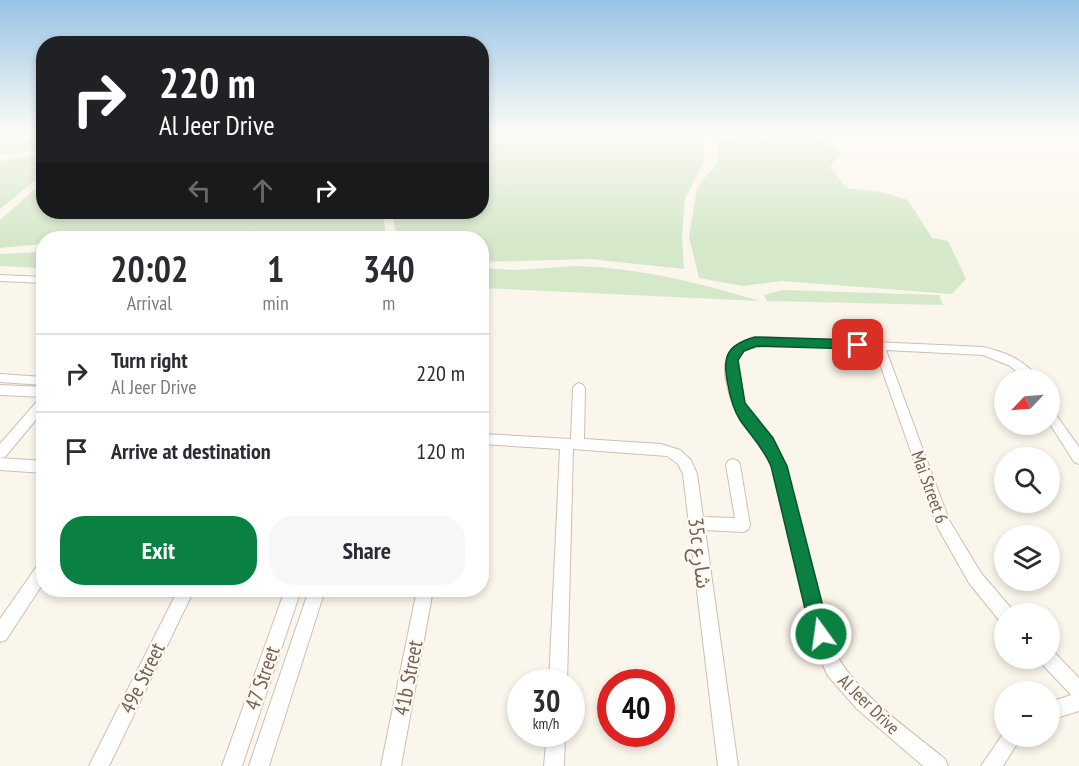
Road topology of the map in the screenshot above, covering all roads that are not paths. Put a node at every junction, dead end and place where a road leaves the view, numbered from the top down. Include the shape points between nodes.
1 (0, 278) edge
2 (36, 280) edge
3 (0, 286) edge
4 (36, 287) edge
5 (879, 346) junction
6 (975, 350) junction
7 (1014, 369) edge
8 (1023, 369) edge
9 (0, 378) edge
10 (36, 383) edge
11 (0, 384) edge
12 (36, 384) edge
13 (36, 385) edge
14 (579, 388) dead end
15 (0, 390) edge
16 (36, 410) edge
17 (1060, 419) edge
18 (1060, 430) edge
19 (489, 439) edge
20 (572, 444) junction
21 (1079, 447) edge
22 (0, 453) edge
23 (1079, 458) edge
24 (0, 464) edge
25 (733, 465) dead end
26 (36, 466) edge
27 (696, 524) junction
28 (36, 580) edge
29 (183, 597) edge
30 (290, 597) edge
31 (315, 597) edge
32 (424, 597) edge
33 (996, 603) edge
34 (0, 634) edge
35 (559, 669) edge
36 (1058, 669) edge
37 (1079, 691) edge
38 (1079, 702) edge
39 (1060, 708) edge
40 (555, 747) edge
41 (1005, 747) edge
42 (99, 766) edge
43 (232, 766) edge
44 (259, 766) edge
45 (391, 766) edge
46 (554, 766) edge
47 (728, 766) edge
48 (938, 766) edge
49 (991, 766) edge

1 - 2 street
3 - 4 street
5 - 6 street, Al Jeer Drive
5 - 33 street, Mai Street 6 via 946,530 975,578
5 - 48 street, Al Jeer Drive via 755,342 740,348 731,359 731,366 741,409 768,442 779,466 823,646 831,664 857,698
6 - 7 street, Al Jeer Drive
6 - 8 street, Al Jeer Drive via 1005,357
9 - 10 street
11 - 12 street
13 - 15 street
14 - 20 street
16 - 22 street
17 - 21 street
18 - 23 street
19 - 20 street
20 - 27 street, 35c شارع via 661,449 677,455 690,474
20 - 35 street
24 - 26 street
25 - 27 street via 743,525
27 - 47 street, 35c شارع
28 - 34 street
29 - 42 street, 49e Street
30 - 43 street, 47 Street
31 - 44 street, 47 Street
32 - 45 street, 41b Street
36 - 37 street
38 - 39 street
40 - 46 street
41 - 49 street

